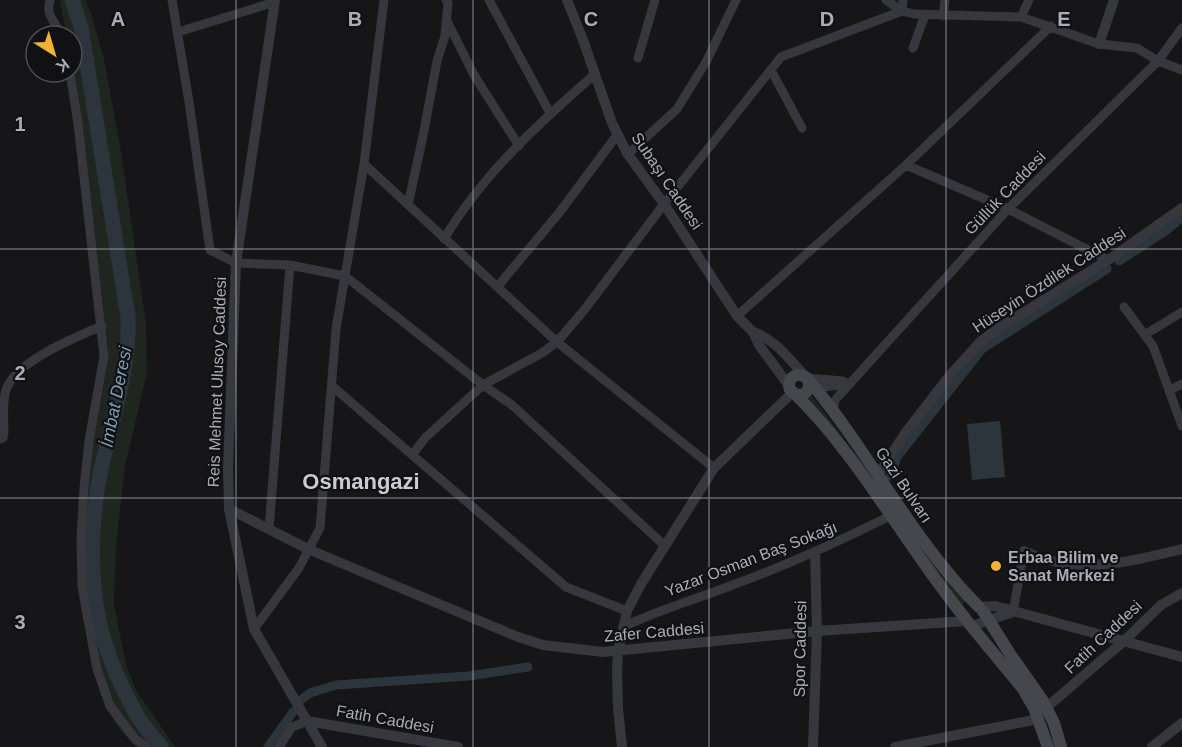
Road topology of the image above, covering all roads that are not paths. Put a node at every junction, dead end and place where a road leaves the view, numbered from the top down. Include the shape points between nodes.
1 (50, 0) edge
2 (172, 0) edge
3 (384, 0) edge
4 (446, 0) edge
5 (489, 0) edge
6 (567, 0) edge
7 (655, 0) edge
8 (736, 0) edge
9 (886, 0) edge
10 (903, 0) edge
11 (945, 0) edge
12 (1029, 0) edge
13 (1114, 0) edge
14 (275, 1) edge
15 (902, 11) junction
16 (924, 15) junction
17 (943, 16) junction
18 (1021, 17) junction
19 (446, 20) junction
20 (57, 24) edge
21 (1051, 26) junction
22 (1182, 28) edge
23 (178, 32) junction
24 (1099, 44) junction
25 (913, 48) dead end
26 (638, 58) dead end
27 (1158, 61) junction
28 (771, 70) junction
29 (1182, 70) edge
30 (595, 74) junction
31 (72, 84) edge
32 (550, 113) junction
33 (802, 128) dead end
34 (618, 135) junction
35 (519, 146) junction
36 (628, 154) junction
37 (364, 164) junction
38 (906, 165) junction
39 (664, 204) junction
40 (408, 205) junction
41 (1182, 207) edge
42 (1008, 209) junction
43 (444, 239) junction
44 (1108, 260) junction
45 (236, 263) junction
46 (290, 265) junction
47 (345, 276) junction
48 (498, 286) junction
49 (1124, 307) dead end
50 (1182, 312) edge
51 (737, 316) junction
52 (102, 326) junction
53 (753, 332) junction
54 (1146, 334) junction
55 (557, 342) junction
56 (852, 382) junction
57 (1182, 384) edge
58 (483, 385) junction
59 (332, 386) junction
60 (810, 386) junction
61 (791, 389) junction
62 (1170, 390) junction
63 (833, 412) junction
64 (1182, 426) edge
65 (0, 439) edge
66 (412, 454) junction
67 (714, 468) junction
68 (878, 475) junction
69 (229, 509) junction
70 (890, 516) junction
71 (269, 529) junction
72 (665, 546) junction
73 (1182, 549) edge
74 (310, 550) junction
75 (1024, 551) joint
76 (815, 552) junction
77 (1182, 593) edge
78 (627, 611) junction
79 (1013, 612) junction
80 (977, 617) junction
81 (623, 627) junction
82 (254, 629) junction
83 (817, 632) junction
84 (999, 638) junction
85 (1124, 641) junction
86 (618, 652) junction
87 (1182, 657) edge
88 (1047, 707) junction
89 (1039, 719) junction
90 (307, 721) junction
91 (1182, 723) edge
92 (146, 747) edge
93 (279, 747) edge
94 (322, 747) edge
95 (458, 747) edge
96 (622, 747) edge
97 (813, 747) edge
98 (895, 747) edge
99 (1048, 747) edge
100 (1061, 747) edge
101 (1152, 747) edge

1 - 20 street via 47,9
2 - 23 street
3 - 37 street
4 - 19 street
5 - 32 street
6 - 30 street, Subaşı Caddesi
7 - 26 street
8 - 36 street via 706,62 676,110
9 - 15 street
10 - 15 street
11 - 17 street
12 - 18 street
13 - 24 street
14 - 23 street
14 - 45 street, Reis Mehmet Ulusoy Caddesi
15 - 16 street
15 - 28 street via 782,57
16 - 17 street
16 - 25 street
17 - 18 street
18 - 21 street
19 - 35 street via 474,75
19 - 40 street
21 - 24 street
21 - 38 street
22 - 27 street, Güllük Caddesi
23 - 45 street via 210,250
24 - 27 street via 1137,48
27 - 29 street
27 - 42 street, Güllük Caddesi
28 - 33 street
28 - 39 street
30 - 32 street
30 - 34 street, Subaşı Caddesi
31 - 52 street
32 - 35 street
34 - 36 street, Subaşı Caddesi
34 - 48 street
35 - 43 street via 458,216
36 - 39 street, Subaşı Caddesi
37 - 40 street
37 - 47 street
38 - 42 street
38 - 51 street
39 - 51 street, Subaşı Caddesi
39 - 55 street
40 - 43 street
41 - 44 street, Hüseyin Özdilek Caddesi
42 - 44 street
42 - 56 street, Güllük Caddesi
43 - 48 street
44 - 68 street, Hüseyin Özdilek Caddesi via 972,349 906,432
45 - 46 street
45 - 69 street, Reis Mehmet Ulusoy Caddesi
46 - 47 street
46 - 71 street
47 - 58 street
47 - 59 street
48 - 55 street
49 - 54 street
50 - 54 street
51 - 53 street, Subaşı Caddesi
52 - 65 street via 32,361 15,374 5,392 4,432
52 - 92 street via 104,356 84,488 82,587 97,669 110,706
53 - 60 street, Subaşı Caddesi via 772,342
53 - 61 street, Subaşı Caddesi
54 - 62 street
55 - 58 street
55 - 67 street
56 - 60 street
56 - 60 street
56 - 63 street, Güllük Caddesi via 835,400
57 - 62 street
58 - 66 street
58 - 72 street via 512,405
59 - 66 street
59 - 74 street via 320,528
60 - 61 main road via 799,394
60 - 61 main road via 801,375 791,380
60 - 63 main road, Gazi Bulvarı
61 - 67 street
61 - 70 main road, Gazi Bulvarı via 835,437
62 - 64 street
63 - 68 main road, Gazi Bulvarı
66 - 78 street via 566,586
67 - 72 street
68 - 80 main road, Gazi Bulvarı
69 - 71 street, Zafer Caddesi
69 - 82 street, Reis Mehmet Ulusoy Caddesi
70 - 76 street, Yazar Osman Baş Sokağı
70 - 80 main road, Gazi Bulvarı
71 - 74 street, Zafer Caddesi
72 - 78 street
73 - 75 street via 1083,566 1054,563
74 - 82 street
74 - 86 street, Zafer Caddesi via 525,639 572,650
75 - 79 street
76 - 81 street, Yazar Osman Baş Sokağı
76 - 83 street, Spor Caddesi
77 - 85 street, Fatih Caddesi via 1161,604
78 - 81 street
79 - 80 street
79 - 80 street via 995,606
79 - 84 street
79 - 85 street
80 - 83 street, Zafer Caddesi
80 - 84 main road, Gazi Bulvarı
80 - 89 main road, Gazi Bulvarı
81 - 86 street
82 - 90 street, Reis Mehmet Ulusoy Caddesi
83 - 86 street, Zafer Caddesi
83 - 97 street, Spor Caddesi
84 - 88 main road, Gazi Bulvarı
85 - 87 street
85 - 88 street, Fatih Caddesi
86 - 96 street
88 - 100 main road, Gazi Bulvarı
89 - 98 street
89 - 99 main road, Gazi Bulvarı
90 - 93 street via 292,728
90 - 94 street, Reis Mehmet Ulusoy Caddesi
90 - 95 street, Fatih Caddesi
91 - 101 street

